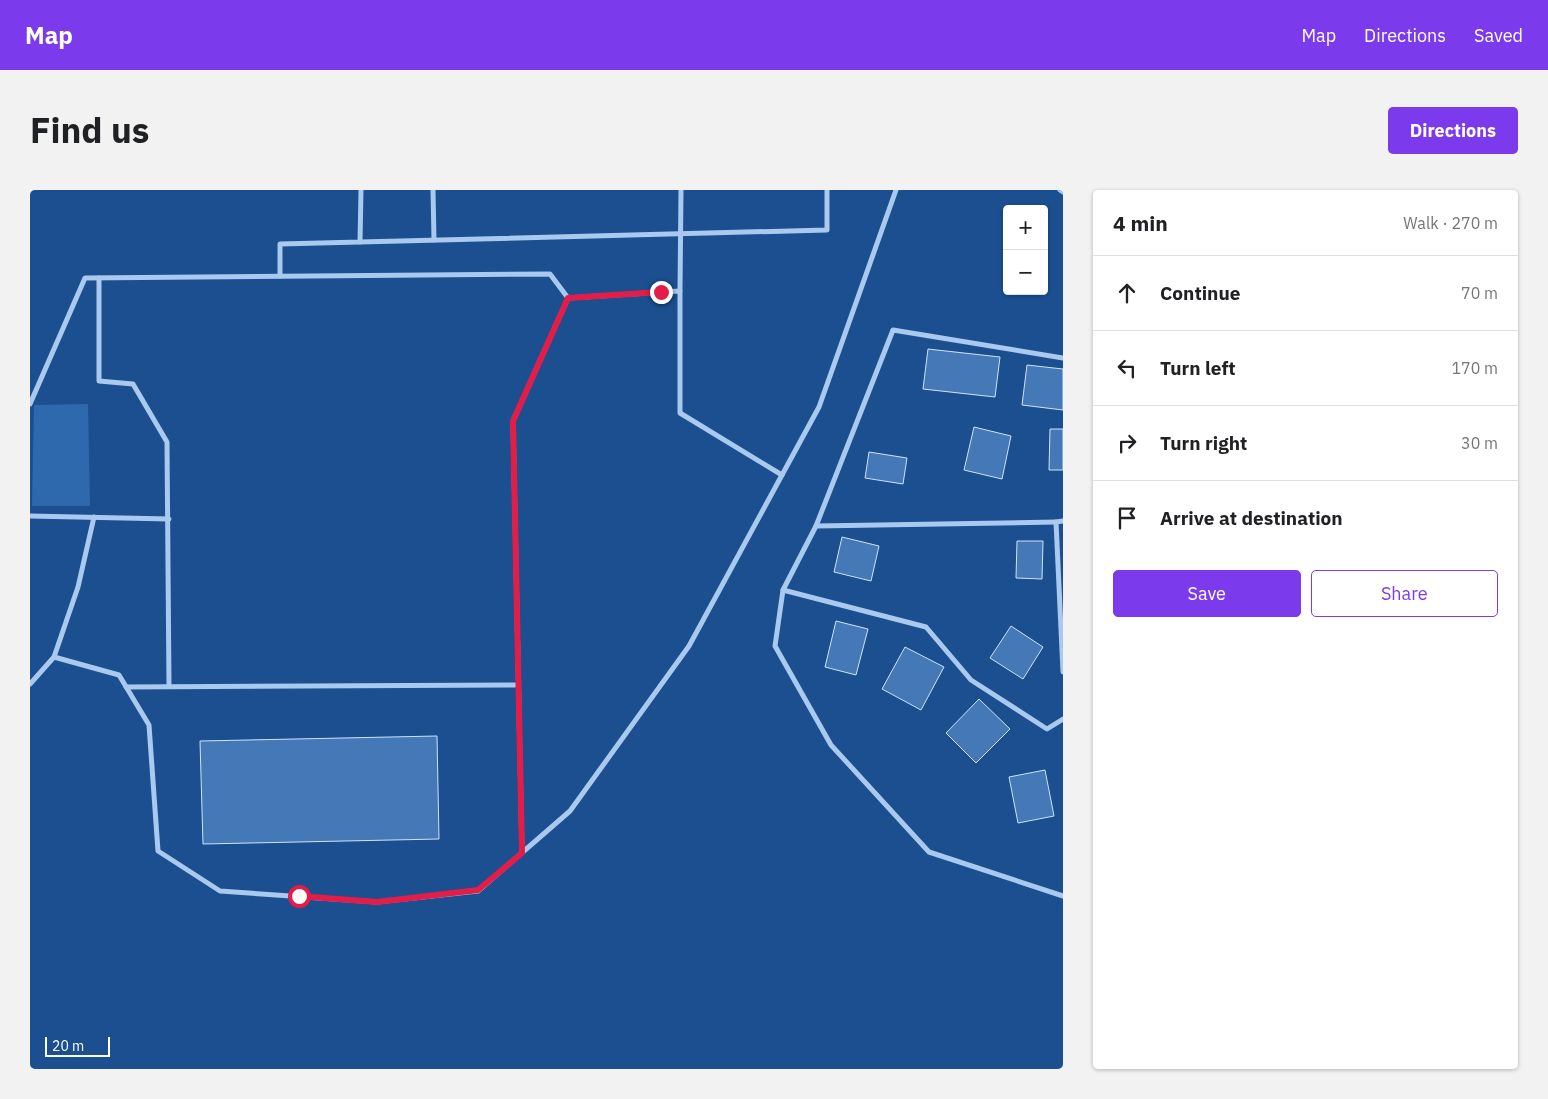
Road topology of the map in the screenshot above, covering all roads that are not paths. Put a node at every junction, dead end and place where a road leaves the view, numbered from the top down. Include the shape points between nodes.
1 (360, 190) edge
2 (433, 190) edge
3 (681, 190) edge
4 (827, 190) edge
5 (896, 190) edge
6 (681, 234) junction
7 (434, 240) junction
8 (360, 242) junction
9 (280, 276) junction
10 (98, 278) junction
11 (680, 291) junction
12 (568, 298) junction
13 (1063, 358) edge
14 (30, 404) edge
15 (782, 475) junction
16 (30, 516) edge
17 (94, 517) junction
18 (168, 519) junction
19 (1063, 521) edge
20 (1056, 522) junction
21 (816, 526) junction
22 (782, 590) junction
23 (54, 657) junction
24 (1063, 672) edge
25 (30, 684) edge
26 (518, 685) junction
27 (168, 686) junction
28 (126, 687) junction
29 (1063, 719) edge
30 (522, 853) junction
31 (1063, 896) edge

1 - 8 street
2 - 7 street
3 - 6 street
4 - 6 street via 827,230
5 - 15 street via 819,407
6 - 7 street
6 - 11 street
7 - 8 street
8 - 9 street via 280,244
9 - 10 street
9 - 12 street via 550,274
10 - 14 street via 85,278
10 - 18 street via 99,381 133,384 167,442
11 - 12 street
11 - 15 street via 680,413
12 - 26 street via 513,421
13 - 21 street via 893,330
15 - 30 street via 689,646 570,812
16 - 17 street
17 - 18 street
17 - 23 street via 78,587
18 - 27 street
19 - 20 street
20 - 21 street
20 - 24 street
21 - 22 street
22 - 29 street via 926,627 971,680 1047,729
22 - 31 street via 775,646 831,745 857,774 929,852
23 - 25 street
23 - 28 street via 119,674
26 - 27 street
26 - 30 street
27 - 28 street
28 - 30 street via 149,725 158,851 220,890 377,902 478,890

